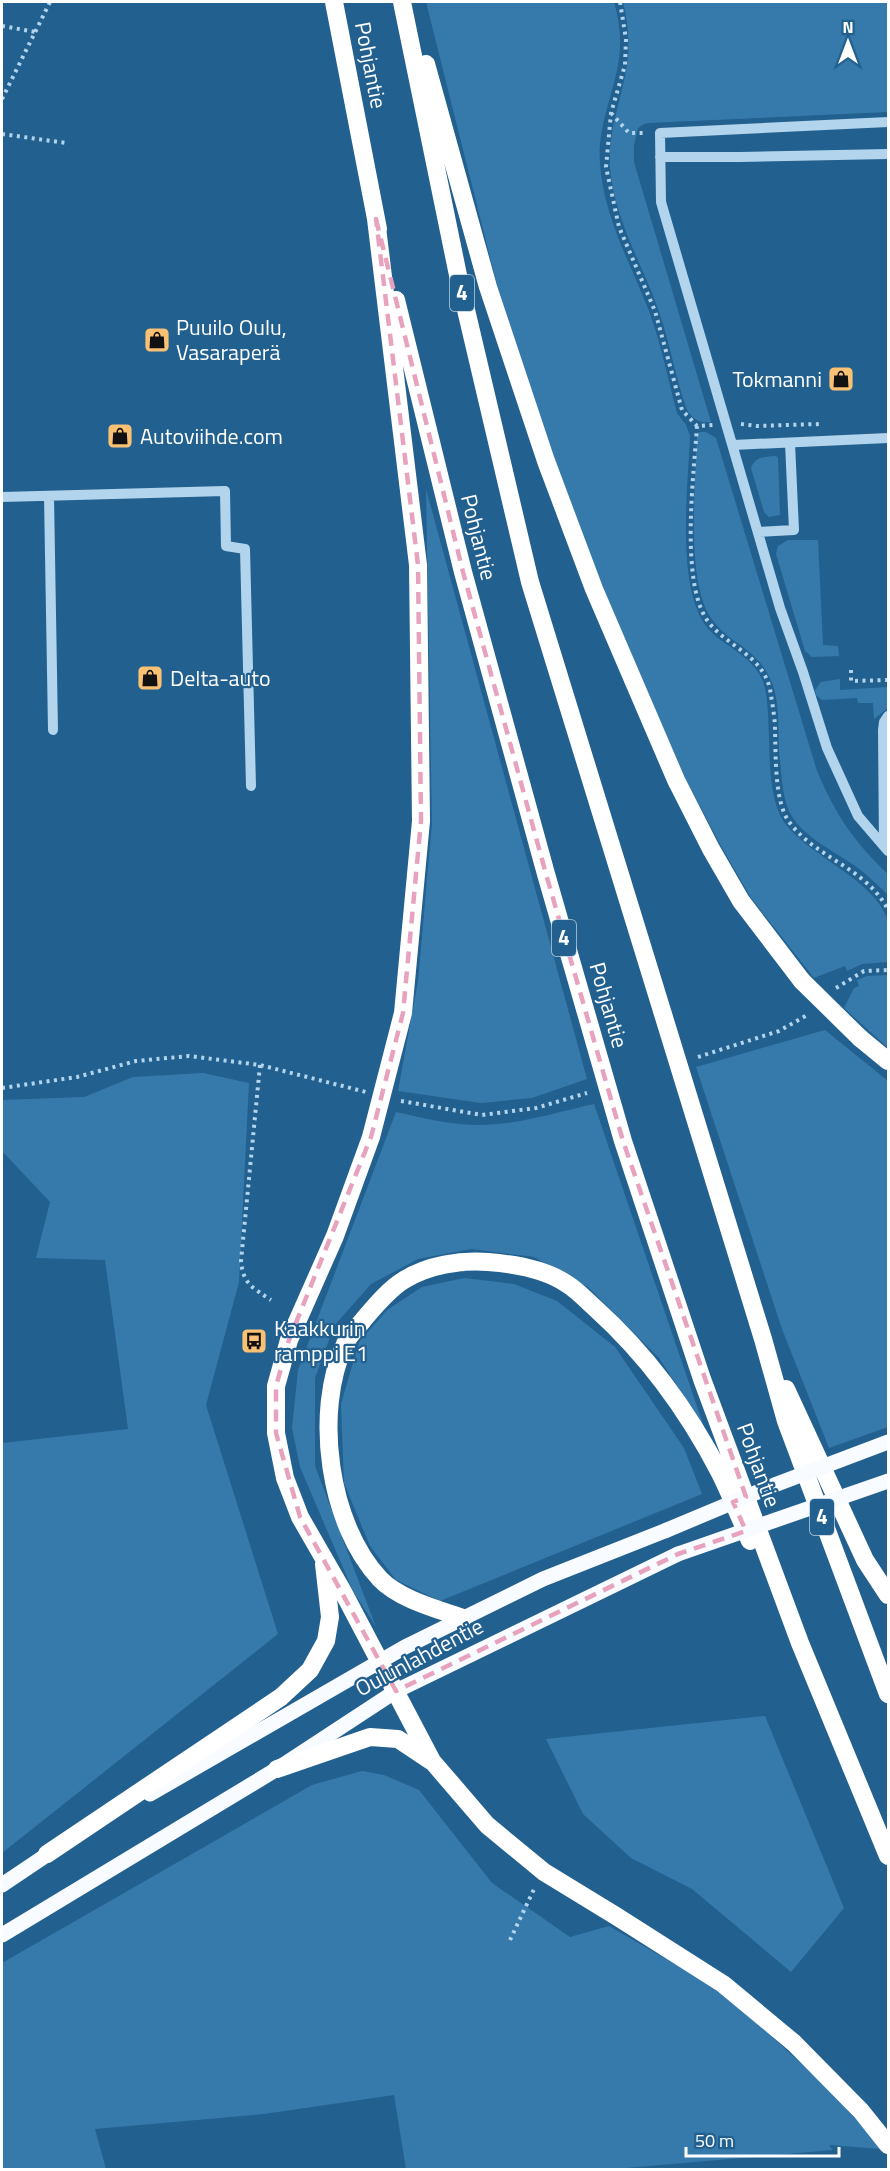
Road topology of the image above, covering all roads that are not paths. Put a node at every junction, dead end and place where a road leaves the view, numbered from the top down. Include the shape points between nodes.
1 (334, 2) edge
2 (402, 2) edge
3 (409, 2) edge
4 (888, 122) edge
5 (888, 154) edge
6 (660, 157) junction
7 (376, 219) junction
8 (888, 438) edge
9 (790, 443) junction
10 (733, 445) junction
11 (49, 496) junction
12 (2, 497) edge
13 (759, 532) junction
14 (888, 716) edge
15 (53, 730) dead end
16 (886, 730) edge
17 (251, 786) dead end
18 (887, 849) edge
19 (888, 1061) edge
20 (763, 1339) junction
21 (888, 1442) edge
22 (888, 1481) edge
23 (323, 1559) junction
24 (888, 1595) edge
25 (463, 1618) junction
26 (800, 1643) junction
27 (378, 1661) junction
28 (396, 1690) junction
29 (888, 1694) edge
30 (432, 1761) junction
31 (277, 1769) junction
32 (47, 1854) junction
33 (888, 1856) edge
34 (2, 1885) edge
35 (2, 1935) edge
36 (888, 2145) edge

1 - 7 highway, Pohjantie / 4
2 - 20 highway, Pohjantie / 4 via 459,280 530,582
3 - 19 highway, bridge via 489,287 546,460 594,589 676,780 741,901 802,981
4 - 6 street via 660,133
5 - 6 street
6 - 10 street via 661,202
7 - 23 highway via 418,565 421,821 403,1013 370,1137 335,1236 289,1340 276,1386 276,1433 285,1478
7 - 26 highway, Pohjantie / 4 via 463,572 623,1142 702,1379
8 - 9 street
9 - 10 street
9 - 13 street via 794,530
10 - 13 street
11 - 12 street
11 - 15 street
11 - 17 street via 225,491 226,546 245,549
13 - 18 street via 826,748 858,816
14 - 16 street via 884,722
16 - 18 street
20 - 24 highway via 865,1560
20 - 29 highway, Pohjantie / 4 via 786,1421
21 - 25 main road, Oulunlahdentie, bridge via 543,1579
22 - 28 main road, Oulunlahdentie, bridge via 678,1554
23 - 27 highway
23 - 32 highway via 330,1617 326,1641 310,1670 281,1697
25 - 26 highway via 415,1602 381,1580 354,1543 334,1484 328,1411 345,1343 375,1306 403,1280 467,1260 542,1271 568,1284 613,1325 654,1371 691,1423 719,1473
25 - 27 main road, Oulunlahdentie
26 - 33 highway, Pohjantie / 4
27 - 28 highway
27 - 32 main road, Oulunlahdentie
28 - 30 highway
28 - 31 main road, Oulunlahdentie
30 - 31 highway via 398,1739 370,1737
30 - 36 highway via 487,1825 544,1872 723,1984 794,2043 861,2110
31 - 35 main road, Oulunlahdentie
32 - 34 main road, Oulunlahdentie

